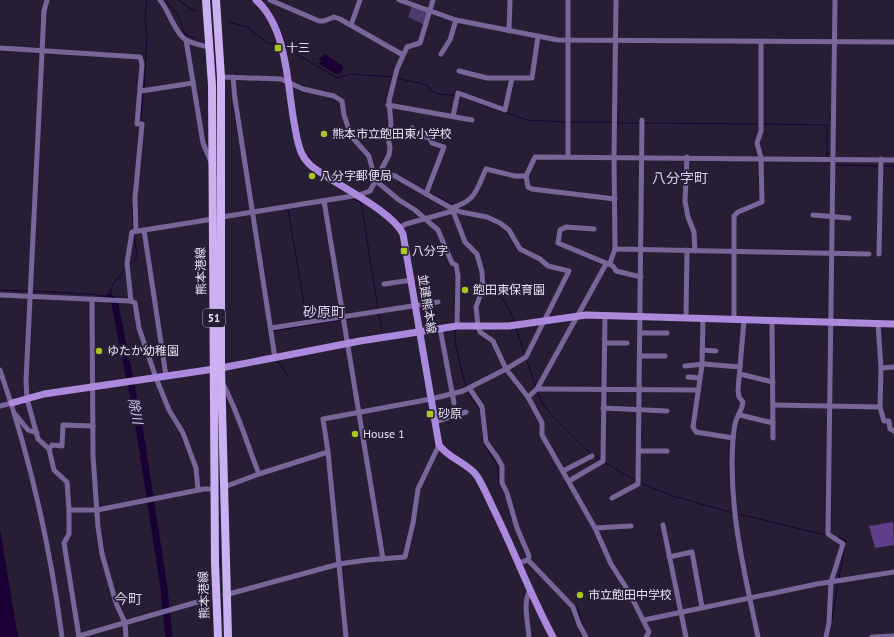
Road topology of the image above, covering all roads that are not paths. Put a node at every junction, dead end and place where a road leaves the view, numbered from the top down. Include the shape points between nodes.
1 (47, 0) edge
2 (160, 0) edge
3 (206, 0) edge
4 (216, 0) edge
5 (256, 0) edge
6 (360, 0) edge
7 (399, 0) edge
8 (433, 0) edge
9 (510, 0) edge
10 (568, 0) edge
11 (616, 0) edge
12 (835, 0) edge
13 (266, 2) edge
14 (430, 12) junction
15 (456, 20) junction
16 (350, 25) junction
17 (509, 31) junction
18 (538, 36) junction
19 (568, 38) junction
20 (186, 40) junction
21 (616, 40) junction
22 (761, 42) junction
23 (834, 42) junction
24 (894, 42) edge
25 (0, 48) edge
26 (210, 48) junction
27 (42, 49) junction
28 (441, 54) dead end
29 (403, 55) junction
30 (459, 71) dead end
31 (221, 77) junction
32 (234, 77) junction
33 (512, 78) junction
34 (287, 81) junction
35 (193, 83) junction
36 (141, 91) junction
37 (388, 105) junction
38 (453, 116) junction
39 (472, 120) dead end
40 (642, 120) dead end
41 (412, 128) dead end
42 (568, 156) junction
43 (614, 157) junction
44 (642, 157) junction
45 (687, 158) junction
46 (761, 158) junction
47 (833, 159) junction
48 (894, 160) edge
49 (212, 164) junction
50 (881, 164) junction
51 (377, 176) junction
52 (526, 176) junction
53 (426, 194) junction
54 (356, 196) junction
55 (615, 199) junction
56 (324, 201) junction
57 (452, 209) junction
58 (253, 212) junction
59 (813, 215) dead end
60 (222, 217) junction
61 (425, 218) junction
62 (833, 218) junction
63 (849, 218) dead end
64 (213, 219) junction
65 (400, 227) junction
66 (594, 229) dead end
67 (144, 230) junction
68 (136, 231) junction
69 (615, 249) junction
70 (642, 250) junction
71 (686, 250) junction
72 (695, 250) junction
73 (735, 251) junction
74 (833, 253) junction
75 (869, 254) dead end
76 (879, 254) dead end
77 (606, 264) junction
78 (640, 277) junction
79 (412, 280) junction
80 (384, 284) dead end
81 (0, 295) edge
82 (29, 296) junction
83 (92, 299) junction
84 (131, 301) junction
85 (438, 302) dead end
86 (416, 305) junction
87 (576, 315) junction
88 (605, 315) junction
89 (343, 316) junction
90 (640, 316) junction
91 (686, 318) junction
92 (703, 319) junction
93 (734, 320) junction
94 (744, 320) junction
95 (543, 321) junction
96 (772, 321) junction
97 (831, 322) junction
98 (878, 323) junction
99 (894, 324) edge
100 (457, 326) junction
101 (478, 326) junction
102 (271, 328) junction
103 (440, 328) junction
104 (420, 331) junction
105 (640, 333) junction
106 (667, 333) dead end
107 (348, 343) junction
108 (605, 343) junction
109 (627, 344) dead end
110 (702, 350) junction
111 (716, 351) dead end
112 (641, 356) junction
113 (665, 356) dead end
114 (276, 358) junction
115 (702, 365) junction
116 (685, 366) dead end
117 (740, 367) junction
118 (894, 367) edge
119 (218, 368) junction
120 (881, 368) junction
121 (506, 369) junction
122 (0, 370) edge
123 (740, 374) junction
124 (166, 376) junction
125 (688, 377) dead end
126 (156, 378) junction
127 (700, 378) junction
128 (222, 382) junction
129 (773, 382) junction
130 (92, 388) junction
131 (470, 389) junction
132 (537, 389) junction
133 (604, 389) junction
134 (640, 389) junction
135 (698, 390) junction
136 (452, 394) junction
137 (528, 397) junction
138 (28, 398) junction
139 (431, 399) junction
140 (12, 403) junction
141 (454, 404) dead end
142 (773, 405) junction
143 (0, 406) edge
144 (830, 406) junction
145 (880, 407) junction
146 (603, 408) junction
147 (640, 409) junction
148 (667, 411) dead end
149 (14, 412) junction
150 (360, 412) junction
151 (466, 412) dead end
152 (740, 415) junction
153 (435, 422) junction
154 (773, 423) junction
155 (93, 426) junction
156 (894, 431) edge
157 (37, 434) junction
158 (733, 438) junction
159 (774, 438) dead end
160 (439, 445) junction
161 (48, 449) junction
162 (639, 451) junction
163 (668, 451) dead end
164 (328, 452) junction
165 (592, 456) dead end
166 (563, 471) junction
167 (259, 474) junction
168 (569, 481) junction
169 (224, 487) junction
170 (214, 489) junction
171 (198, 490) junction
172 (612, 498) dead end
173 (69, 510) junction
174 (97, 510) junction
175 (663, 525) dead end
176 (631, 526) dead end
177 (595, 528) junction
178 (669, 557) junction
179 (383, 559) junction
180 (528, 560) junction
181 (339, 564) junction
182 (518, 564) junction
183 (894, 572) edge
184 (831, 582) junction
185 (530, 592) junction
186 (226, 595) junction
187 (216, 597) junction
188 (750, 597) junction
189 (201, 601) dead end
190 (702, 608) junction
191 (680, 612) junction
192 (644, 620) junction
193 (125, 623) junction
194 (894, 636) edge
195 (62, 637) edge
196 (79, 637) edge
197 (126, 637) edge
198 (218, 637) edge
199 (228, 637) edge
200 (346, 637) edge
201 (529, 637) edge
202 (553, 637) edge
203 (586, 637) edge
204 (646, 637) edge
205 (686, 637) edge
206 (758, 637) edge
207 (826, 637) edge
208 (872, 637) edge

1 - 27 street
2 - 20 street via 168,9 180,35
3 - 26 main road, 熊本港線 / 51
4 - 31 main road, 熊本港線 / 51
5 - 13 street
6 - 16 street
7 - 14 street
8 - 14 street
9 - 17 street
10 - 19 street
11 - 21 street
12 - 23 street
13 - 16 street via 319,21 334,17
13 - 34 street via 281,46
14 - 15 street
14 - 29 street via 420,43 407,47
15 - 17 street
15 - 28 street via 450,40
16 - 29 street
17 - 18 street
18 - 19 street via 558,40
18 - 33 street via 534,76 530,79
19 - 21 street
19 - 42 street
20 - 26 street
20 - 35 street
21 - 22 street
21 - 43 street
22 - 23 street
22 - 46 street via 761,131 757,143
23 - 24 street
23 - 47 street
25 - 27 street
26 - 49 main road, 熊本港線 / 51
27 - 36 street via 140,57
27 - 82 street
29 - 37 street
30 - 33 street via 487,78
31 - 32 street
31 - 60 main road, 熊本港線 / 51
32 - 34 street
32 - 58 street via 235,99
33 - 38 street via 505,110 458,93
34 - 51 street via 303,89 334,96 342,101 351,136 370,156 373,172
34 - 54 street via 302,155 313,168
35 - 36 street
35 - 49 street via 203,143
36 - 68 street via 137,124 142,124 135,198
37 - 38 street
37 - 51 street via 391,124 388,138 390,151
38 - 39 street
40 - 44 street
41 - 53 street via 418,135 430,138 432,143 444,147
42 - 43 street
42 - 52 street via 535,157
43 - 44 street
43 - 55 street
44 - 45 street
44 - 70 street
45 - 46 street
45 - 72 street via 685,201 694,232
46 - 47 street
46 - 73 street via 762,202 734,216
47 - 50 street
47 - 62 street
48 - 50 street
49 - 64 main road, 熊本港線 / 51
50 - 76 street
51 - 53 street via 395,176
51 - 54 street via 370,191
51 - 61 street via 399,200
52 - 55 street via 528,187 532,189
52 - 57 street via 486,169 471,198 465,204
53 - 57 street
54 - 56 street
54 - 65 street via 388,215
55 - 69 street
56 - 58 street
56 - 89 street
57 - 61 street
57 - 95 street via 487,217 503,225 520,248 548,266 569,271
57 - 101 street via 465,242 477,254 482,272 483,288 476,307
58 - 60 street
58 - 102 street
59 - 62 street
60 - 64 street
60 - 119 main road, 熊本港線 / 51
61 - 65 street
61 - 100 street via 438,230 452,263 456,265
62 - 63 street
62 - 74 street
64 - 67 street
64 - 119 main road, 熊本港線 / 51
65 - 79 street, 並建熊本線
66 - 77 street via 566,227 560,230 558,243
67 - 68 street
67 - 124 street
68 - 84 street via 132,232 127,263
69 - 70 street
69 - 77 street via 610,263
70 - 71 street
70 - 78 street
71 - 72 street
71 - 91 street
72 - 73 street
73 - 74 street
73 - 93 street
74 - 75 street
74 - 97 street
77 - 78 street via 613,266 616,271
77 - 87 street
78 - 90 street
79 - 80 street
79 - 86 street, 並建熊本線
81 - 82 street
82 - 83 street
82 - 138 street via 26,381
83 - 84 street
83 - 130 street
84 - 126 street via 135,303 139,328
85 - 86 street
86 - 89 street
86 - 104 street, 並建熊本線
87 - 88 street
87 - 95 street
87 - 132 street
88 - 90 street
88 - 108 street
89 - 102 street
89 - 107 street
90 - 91 street
90 - 105 street
91 - 92 street
92 - 93 street
92 - 110 street
93 - 94 street
94 - 96 street
94 - 117 street
95 - 101 street via 509,326
95 - 121 street via 526,356
96 - 97 street
96 - 129 street
97 - 98 street
97 - 144 street
98 - 99 street
98 - 120 street
100 - 101 street
100 - 103 street
101 - 121 street via 480,332 493,341
102 - 114 street
103 - 104 street
103 - 136 street
104 - 107 street
104 - 139 street, 並建熊本線
105 - 106 street
105 - 112 street
107 - 114 street
107 - 150 street
108 - 109 street
108 - 133 street
110 - 111 street
110 - 115 street
112 - 113 street
112 - 134 street
114 - 119 street
115 - 116 street
115 - 117 street
115 - 127 street
117 - 123 street
118 - 120 street
119 - 124 street
119 - 128 main road, 熊本港線 / 51
119 - 170 main road, 熊本港線 / 51
120 - 145 street
121 - 131 street
121 - 137 street
122 - 140 street
123 - 129 street
123 - 152 street via 739,394 743,402
124 - 126 street
125 - 127 street
126 - 130 street
126 - 171 street via 168,410 183,433 196,468
127 - 135 street
128 - 167 street via 234,404
128 - 169 main road, 熊本港線 / 51
129 - 142 street
130 - 138 street
130 - 155 street
131 - 136 street
131 - 180 street via 483,412 486,442 502,466 502,483 508,493 529,556
132 - 133 street
132 - 137 street
133 - 134 street
133 - 146 street
134 - 135 street
134 - 147 street
135 - 158 street via 694,430
136 - 139 street
136 - 141 street
137 - 166 street via 542,423 542,435
138 - 140 street
138 - 157 street
139 - 150 street
139 - 153 street, 並建熊本線
140 - 143 street
140 - 149 street
142 - 144 street
142 - 154 street
144 - 145 street
144 - 184 street via 828,534 843,544
145 - 156 street via 882,418 889,421 890,429
146 - 147 street
146 - 168 street via 603,461
147 - 148 street
147 - 162 street
149 - 157 street via 28,430
149 - 195 street via 53,568
150 - 164 street via 323,419
150 - 179 street
151 - 153 street
152 - 154 street
152 - 158 street
153 - 160 street, 並建熊本線
154 - 159 street
155 - 161 street via 63,425 62,446 52,445
155 - 174 street
157 - 161 street
158 - 188 street via 734,519
160 - 179 street via 418,489 404,557
160 - 182 street via 446,453 468,467 479,480
161 - 173 street via 54,470 67,482
162 - 163 street
162 - 172 street via 638,484
164 - 167 street
164 - 181 street
165 - 166 street
166 - 168 street
167 - 169 street
168 - 177 street
169 - 170 street
169 - 186 main road, 熊本港線 / 51
170 - 171 street
170 - 187 main road, 熊本港線 / 51
171 - 174 street
173 - 174 street
173 - 196 street via 69,534 64,543
174 - 193 street via 102,554 116,603
175 - 178 street
176 - 177 street
177 - 192 street via 611,564
178 - 190 street via 692,552
178 - 191 street
179 - 181 street
180 - 182 street
180 - 203 street via 573,607
181 - 186 street
181 - 200 street
182 - 185 street
183 - 184 street
184 - 188 street
184 - 207 street
185 - 201 street via 527,596
185 - 202 street
186 - 187 street
186 - 199 main road, 熊本港線 / 51
187 - 198 main road, 熊本港線 / 51
188 - 190 street
188 - 206 street
189 - 193 street
190 - 191 street
191 - 192 street
191 - 205 street
192 - 204 street via 649,632
193 - 196 street
193 - 197 street
194 - 208 street

